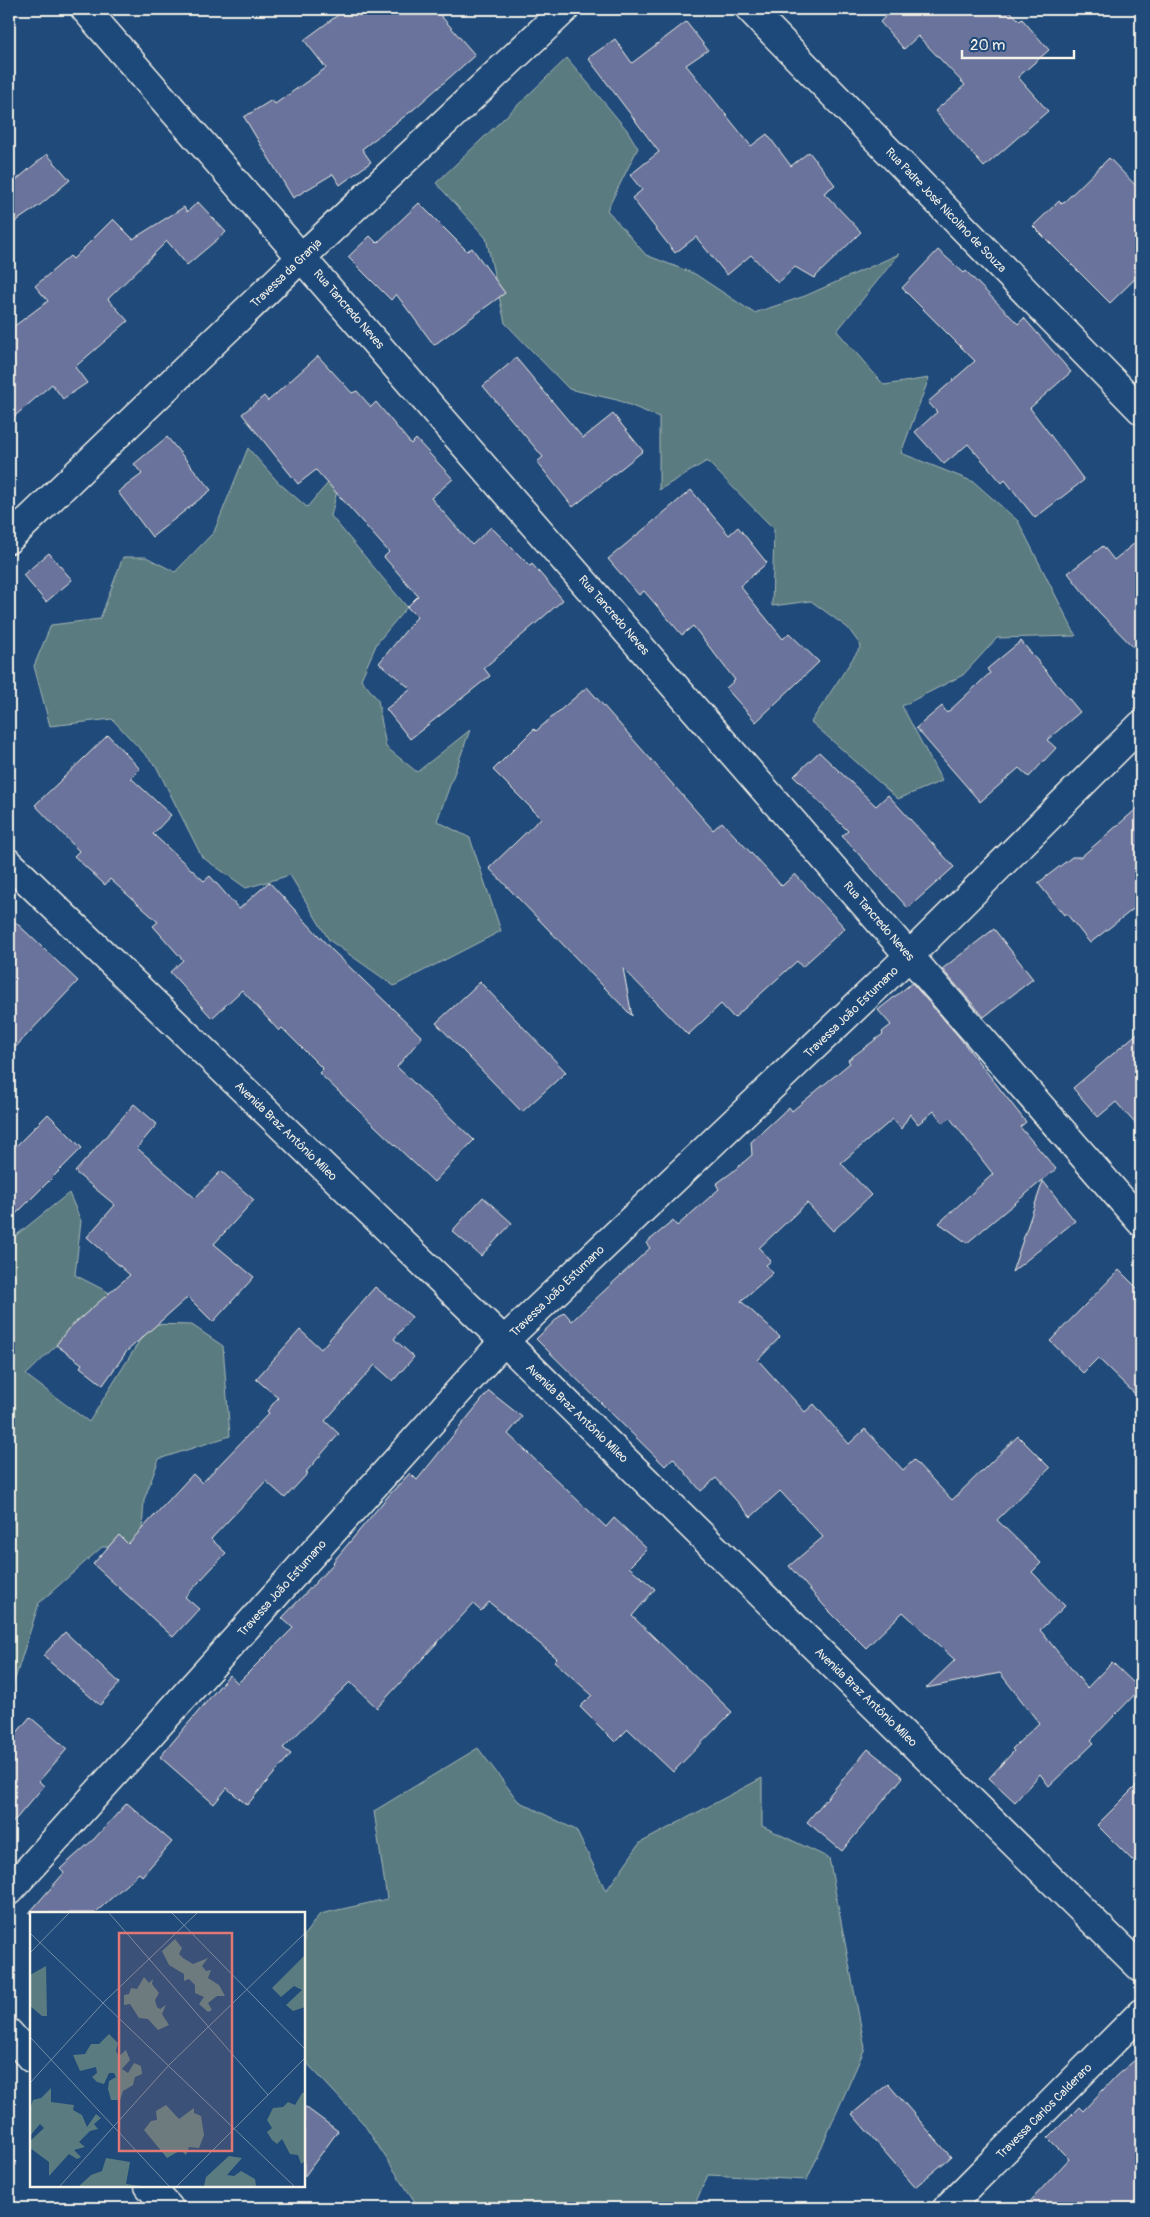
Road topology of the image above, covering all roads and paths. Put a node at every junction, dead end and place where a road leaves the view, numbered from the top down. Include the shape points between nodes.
1 (85, 9) edge
2 (565, 9) edge
3 (750, 9) edge
4 (303, 256) junction
5 (1141, 410) edge
6 (9, 539) edge
7 (1141, 725) edge
8 (9, 863) edge
9 (909, 956) junction
10 (1141, 1222) edge
11 (504, 1342) junction
12 (9, 1891) edge
13 (1141, 1968) edge
14 (1141, 2013) edge
15 (9, 2033) edge
16 (30, 2057) edge
17 (150, 2187) edge
18 (169, 2208) edge
19 (947, 2208) edge

1 - 4 street, Rua Tancredo Neves
2 - 4 street, Travessa da Granja
3 - 5 street, Rua Padre José Nicolino de Souza
4 - 6 street, Travessa da Granja
4 - 9 street, Rua Tancredo Neves
7 - 9 street, Travessa João Estumano
8 - 11 street, Avenida Braz Antônio Mileo
9 - 10 street, Rua Tancredo Neves
9 - 11 street, Travessa João Estumano
11 - 12 street, Travessa João Estumano
11 - 13 street, Avenida Braz Antônio Mileo
14 - 19 street, Travessa Carlos Calderaro
15 - 16 street
17 - 18 street

